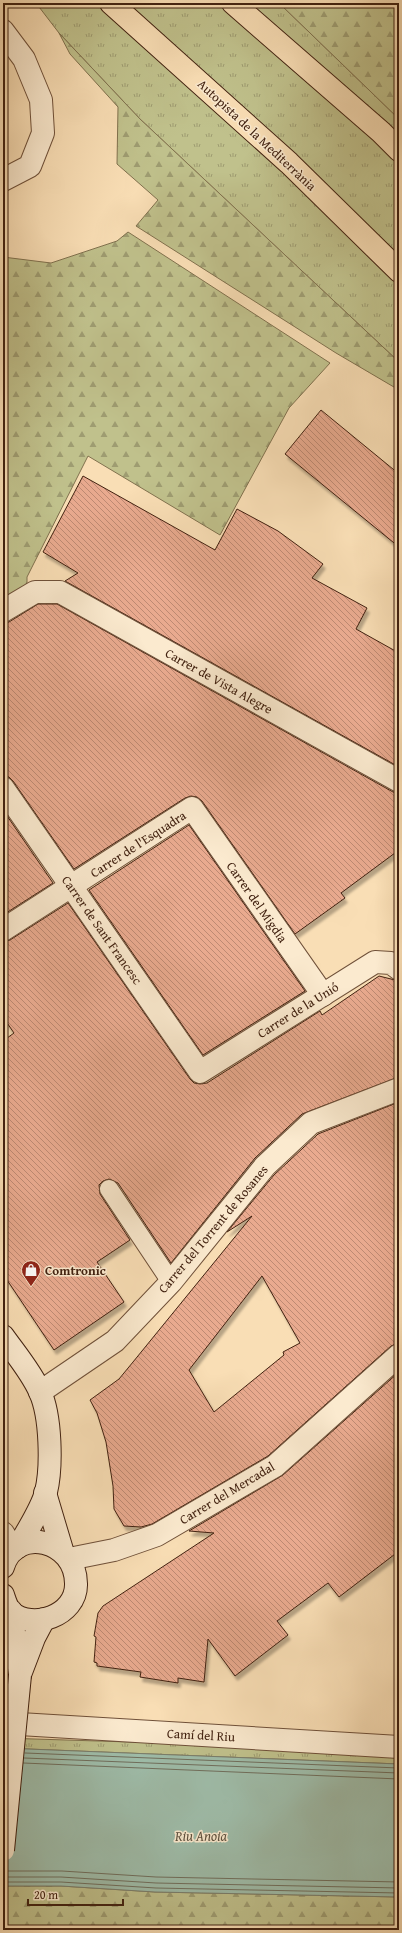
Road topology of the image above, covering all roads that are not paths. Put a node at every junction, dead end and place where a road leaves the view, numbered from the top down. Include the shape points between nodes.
1 (111, 3) edge
2 (233, 3) edge
3 (3, 31) edge
4 (399, 150) edge
5 (3, 180) edge
6 (399, 272) edge
7 (3, 611) edge
8 (399, 781) edge
9 (3, 788) edge
10 (192, 808) joint
11 (72, 887) junction
12 (3, 930) edge
13 (399, 969) edge
14 (323, 995) junction
15 (200, 1072) joint
16 (399, 1089) edge
17 (109, 1189) dead end
18 (171, 1282) junction
19 (3, 1336) edge
20 (399, 1355) edge
21 (40, 1392) junction
22 (46, 1493) junction
23 (10, 1550) edge
24 (65, 1555) junction
25 (6, 1606) edge
26 (44, 1619) junction
27 (20, 1675) junction
28 (3, 1723) edge
29 (399, 1747) edge
30 (3, 1850) edge

1 - 6 highway, Autopista de la Mediterrània via 289,163
2 - 4 highway
3 - 5 street via 24,59 41,100 43,133 30,166
7 - 8 street, Carrer de Vista Alegre via 35,592 60,592
9 - 11 street, Carrer de Sant Francesc
10 - 11 street, Carrer de l'Esquadra
10 - 14 street, Carrer del Migdia
11 - 12 street, Carrer de l'Esquadra
11 - 15 street, Carrer de Sant Francesc
13 - 14 street, Carrer de la Unió via 391,962 375,962
14 - 15 street, Carrer de la Unió
16 - 18 street, Carrer del Torrent de Rosanes via 311,1123 265,1166
17 - 18 lane
18 - 21 street, Carrer del Torrent de Rosanes via 115,1341
19 - 21 street
20 - 24 street, Carrer del Mercadal via 275,1466 156,1535 114,1550
21 - 22 street via 49,1428
22 - 23 street
22 - 24 street
23 - 24 street via 28,1543 43,1543 55,1546
24 - 26 street via 75,1574 75,1593 66,1609
25 - 26 street via 21,1618 31,1621
25 - 27 street
26 - 27 street
27 - 30 street, bridge
28 - 29 street, Camí del Riu

